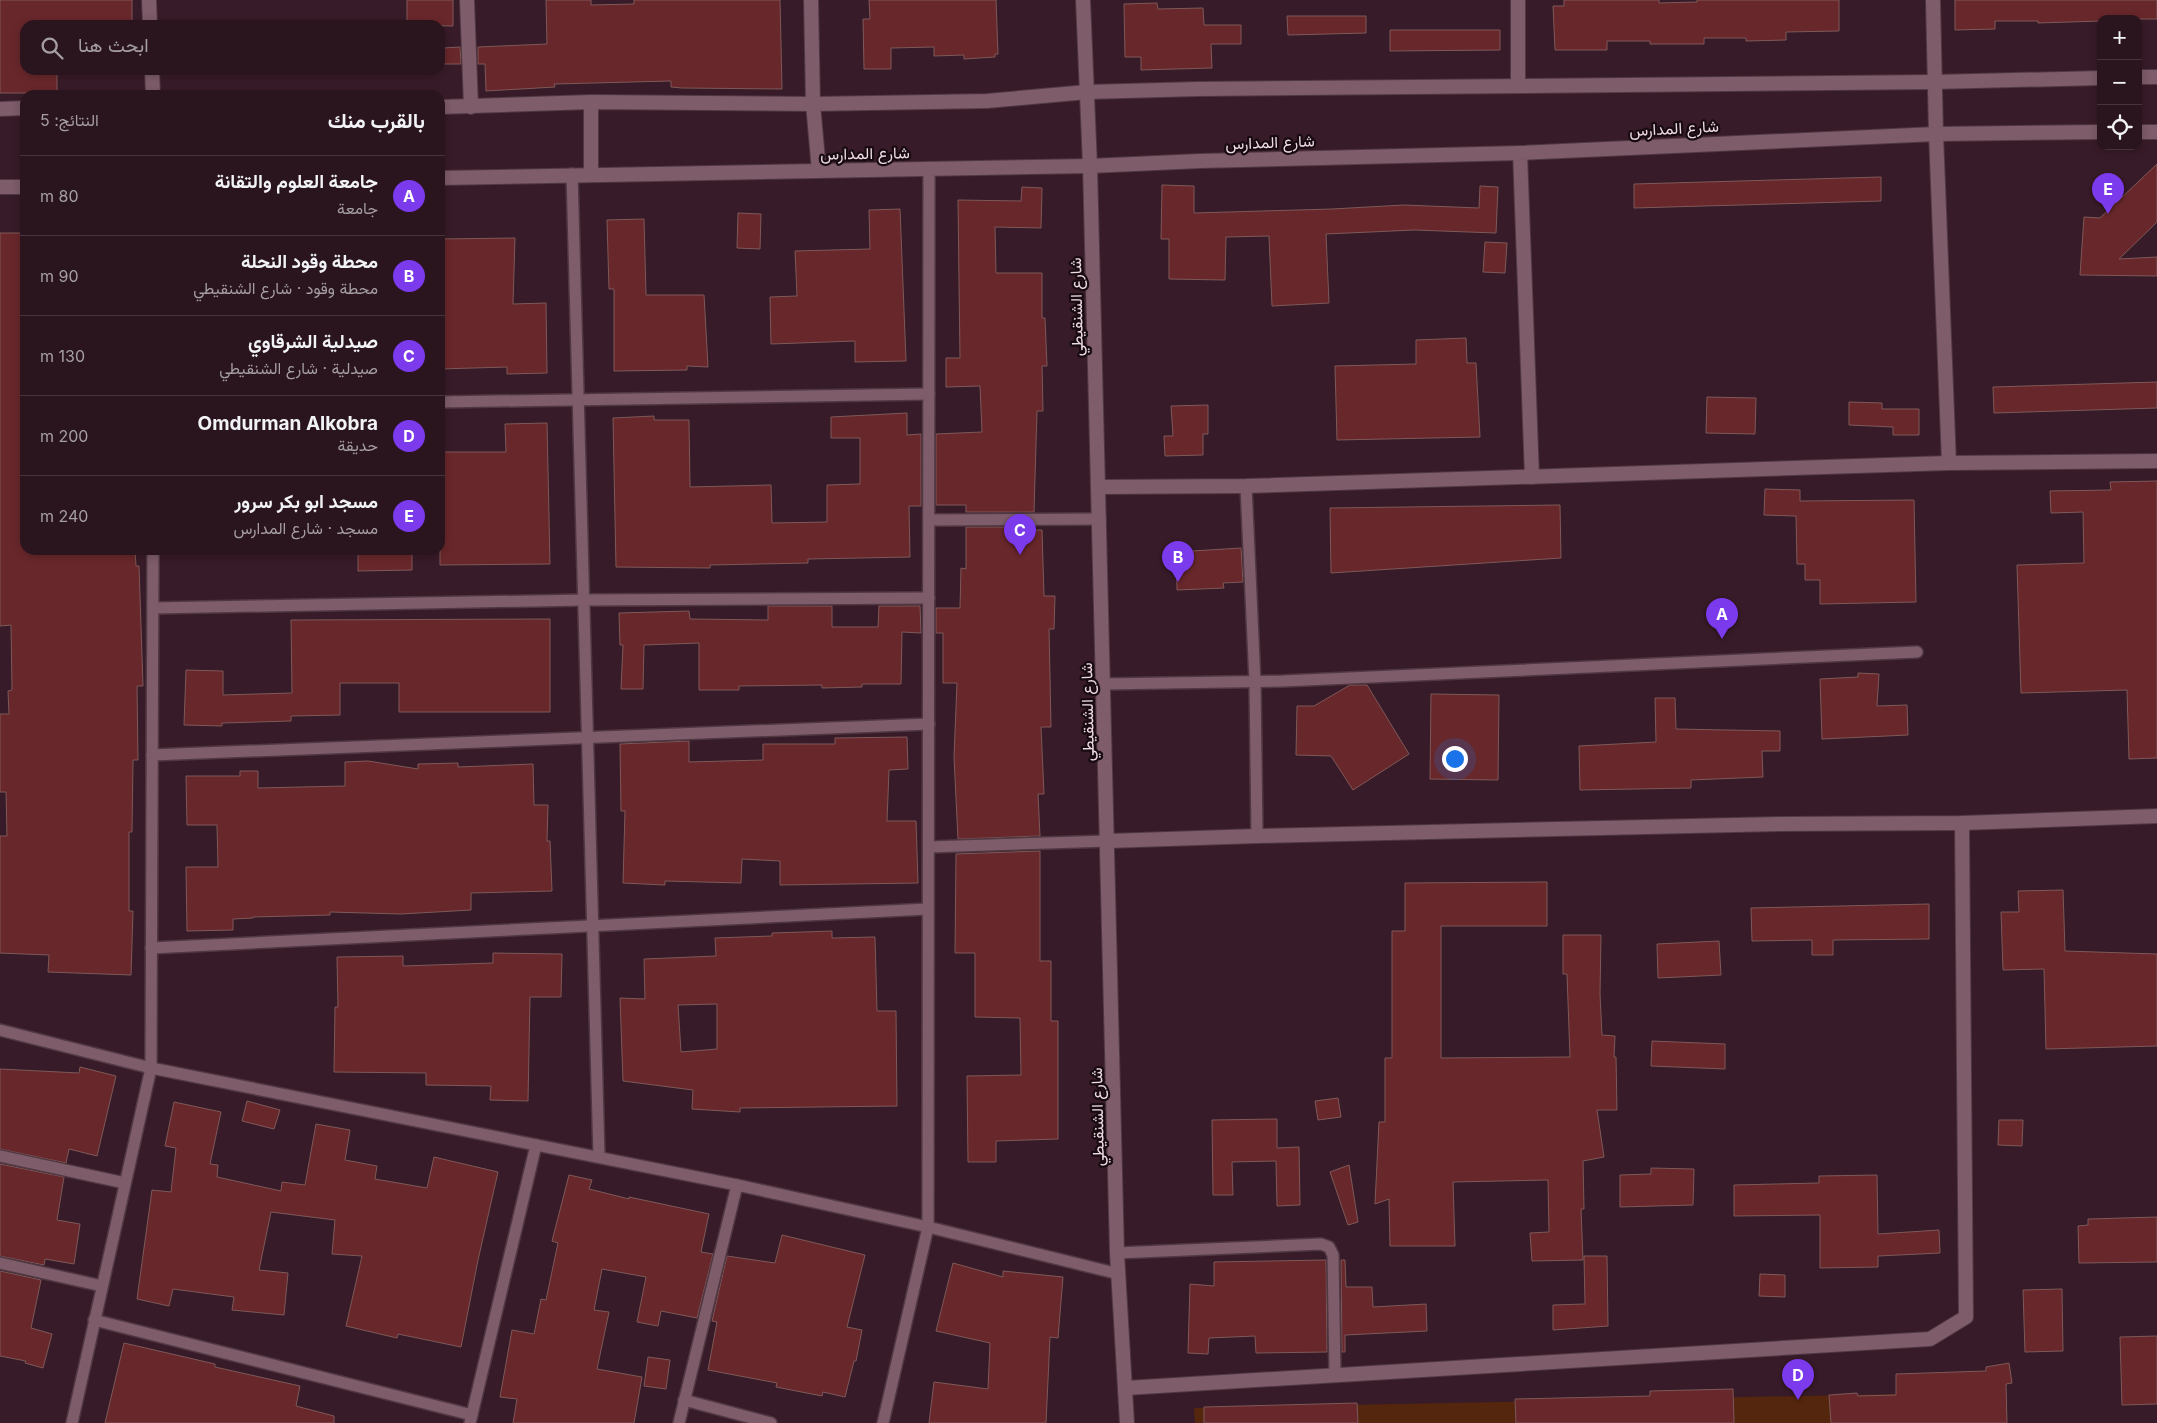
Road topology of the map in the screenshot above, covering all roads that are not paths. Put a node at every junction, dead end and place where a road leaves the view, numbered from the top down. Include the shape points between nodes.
1 (150, 0) edge
2 (467, 0) edge
3 (811, 0) edge
4 (1083, 0) edge
5 (1518, 0) edge
6 (1933, 0) edge
7 (150, 20) edge
8 (152, 75) edge
9 (2157, 76) edge
10 (2142, 77) edge
11 (2097, 78) edge
12 (1934, 82) junction
13 (1518, 85) junction
14 (153, 90) edge
15 (1087, 92) junction
16 (591, 102) junction
17 (814, 104) junction
18 (445, 106) edge
19 (471, 107) junction
20 (20, 108) edge
21 (0, 109) edge
22 (2097, 132) edge
23 (2142, 132) edge
24 (2157, 132) edge
25 (1936, 134) junction
26 (1520, 153) junction
27 (1090, 166) junction
28 (930, 169) junction
29 (818, 171) junction
30 (572, 174) junction
31 (591, 175) junction
32 (445, 178) edge
33 (0, 187) edge
34 (20, 187) edge
35 (929, 394) junction
36 (578, 401) junction
37 (445, 402) edge
38 (2157, 461) edge
39 (1949, 463) junction
40 (1532, 477) junction
41 (1246, 486) junction
42 (1098, 487) junction
43 (1100, 519) junction
44 (929, 520) junction
45 (153, 555) edge
46 (929, 598) junction
47 (584, 600) junction
48 (153, 608) junction
49 (1917, 652) dead end
50 (1254, 682) junction
51 (1104, 684) junction
52 (929, 724) junction
53 (587, 736) junction
54 (152, 754) junction
55 (2157, 816) edge
56 (1962, 823) junction
57 (1257, 836) junction
58 (1108, 841) junction
59 (930, 847) junction
60 (928, 909) junction
61 (592, 927) junction
62 (151, 948) junction
63 (0, 1030) edge
64 (150, 1068) junction
65 (536, 1145) junction
66 (0, 1156) edge
67 (598, 1156) junction
68 (125, 1183) junction
69 (737, 1185) junction
70 (928, 1227) junction
71 (1117, 1253) junction
72 (0, 1264) edge
73 (1119, 1274) junction
74 (102, 1286) junction
75 (94, 1320) junction
76 (1336, 1374) junction
77 (1126, 1388) junction
78 (684, 1400) junction
79 (471, 1419) edge
80 (72, 1423) edge
81 (679, 1423) edge
82 (771, 1423) edge
83 (883, 1423) edge
84 (1127, 1423) edge

1 - 7 street
2 - 19 street
3 - 17 street
4 - 15 street, شارع الشنقيطي
5 - 13 street
6 - 12 street
8 - 14 street
9 - 10 street
11 - 12 street
12 - 13 street
12 - 25 street
13 - 15 street
15 - 17 street via 987,100
15 - 27 street, شارع الشنقيطي
16 - 17 street
16 - 19 street
16 - 31 street
17 - 29 street
18 - 19 street
20 - 21 street
22 - 25 street, شارع المدارس
23 - 24 street
25 - 26 street, شارع المدارس
25 - 39 street
26 - 27 street, شارع المدارس
26 - 40 street
27 - 28 street, شارع المدارس
27 - 42 street, شارع الشنقيطي
28 - 29 street, شارع المدارس
28 - 35 lane
29 - 31 street, شارع المدارس
30 - 31 street, شارع المدارس
30 - 32 street, شارع المدارس
30 - 36 lane
33 - 34 street
35 - 36 lane
35 - 44 lane
36 - 37 lane
36 - 47 lane
38 - 39 street
39 - 40 street
40 - 41 street
41 - 42 street
41 - 50 lane
42 - 43 street, شارع الشنقيطي
43 - 44 lane
43 - 51 street, شارع الشنقيطي
44 - 46 lane
45 - 48 lane
46 - 47 lane
46 - 52 lane
47 - 48 lane
47 - 53 lane
48 - 54 lane
49 - 50 lane
50 - 51 lane
50 - 57 lane
51 - 58 street, شارع الشنقيطي
52 - 53 lane
52 - 59 lane
53 - 54 lane
53 - 61 lane
54 - 62 lane
55 - 56 street
56 - 57 street
56 - 76 street via 1966,1317 1930,1339
57 - 58 street
58 - 59 lane
58 - 71 street, شارع الشنقيطي
59 - 60 lane
60 - 61 lane
60 - 70 lane
61 - 62 lane
61 - 67 lane
62 - 64 lane
63 - 64 lane
64 - 65 lane
64 - 68 lane
65 - 67 lane
65 - 79 lane
66 - 68 lane
67 - 69 lane
68 - 74 lane
69 - 70 lane
69 - 78 lane
70 - 73 lane
70 - 83 lane
71 - 73 street, شارع الشنقيطي
71 - 76 lane via 1321,1244 1329,1247 1333,1255
72 - 74 lane
73 - 77 street, شارع الشنقيطي
74 - 75 lane
75 - 79 lane
75 - 80 lane
76 - 77 street
77 - 84 street, شارع الشنقيطي
78 - 81 lane
78 - 82 lane

